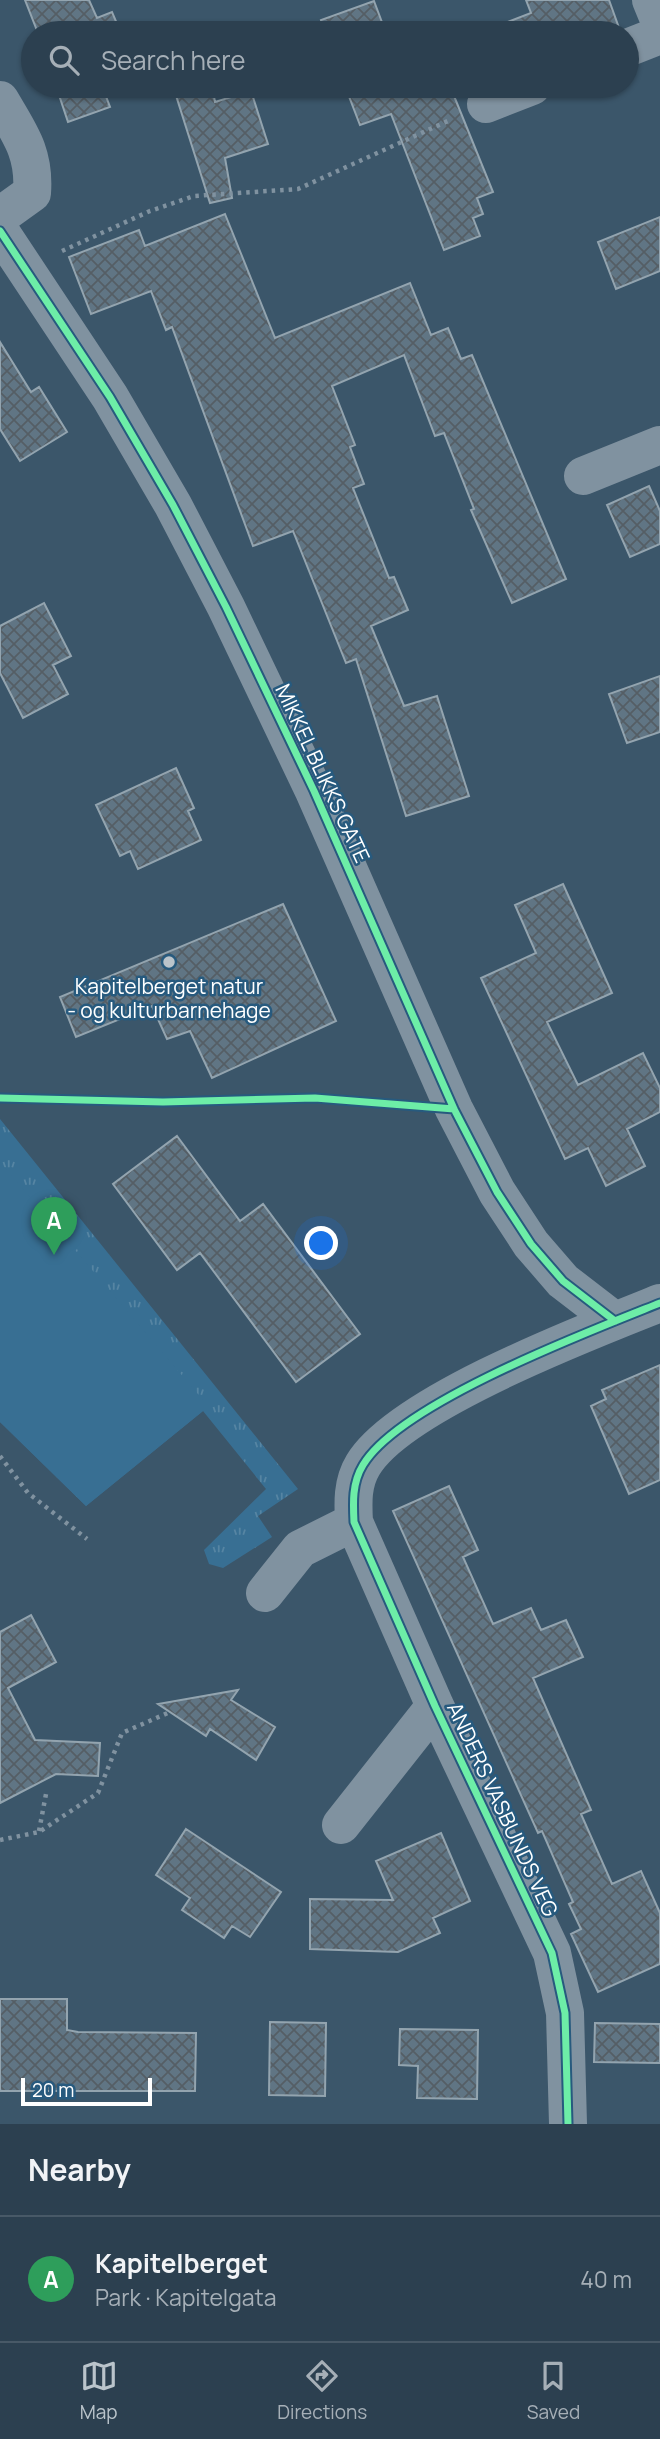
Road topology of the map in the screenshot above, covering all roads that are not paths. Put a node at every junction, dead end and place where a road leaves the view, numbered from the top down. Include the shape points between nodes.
1 (652, 0) edge
2 (660, 22) edge
3 (660, 35) edge
4 (639, 43) edge
5 (501, 98) edge
6 (0, 100) edge
7 (486, 104) road end
8 (0, 216) edge
9 (0, 231) edge
10 (660, 445) edge
11 (583, 476) dead end
12 (660, 1303) edge
13 (615, 1321) junction
14 (354, 1522) junction
15 (265, 1593) dead end
16 (435, 1706) junction
17 (341, 1825) dead end
18 (568, 2124) edge

1 - 2 street
3 - 4 street
5 - 7 street
6 - 8 street via 30,151 33,174 32,193
9 - 13 street, MIKKEL BLIKKS GATE via 110,397 226,607 314,790 454,1109 497,1192 531,1244 563,1281
10 - 11 street
12 - 13 street
13 - 14 street via 458,1394 382,1442 362,1466 353,1495
14 - 15 street via 300,1549
14 - 16 street, ANDERS VASBUNDS VEG
16 - 17 street
16 - 18 street, ANDERS VASBUNDS VEG via 552,1953 565,2013

